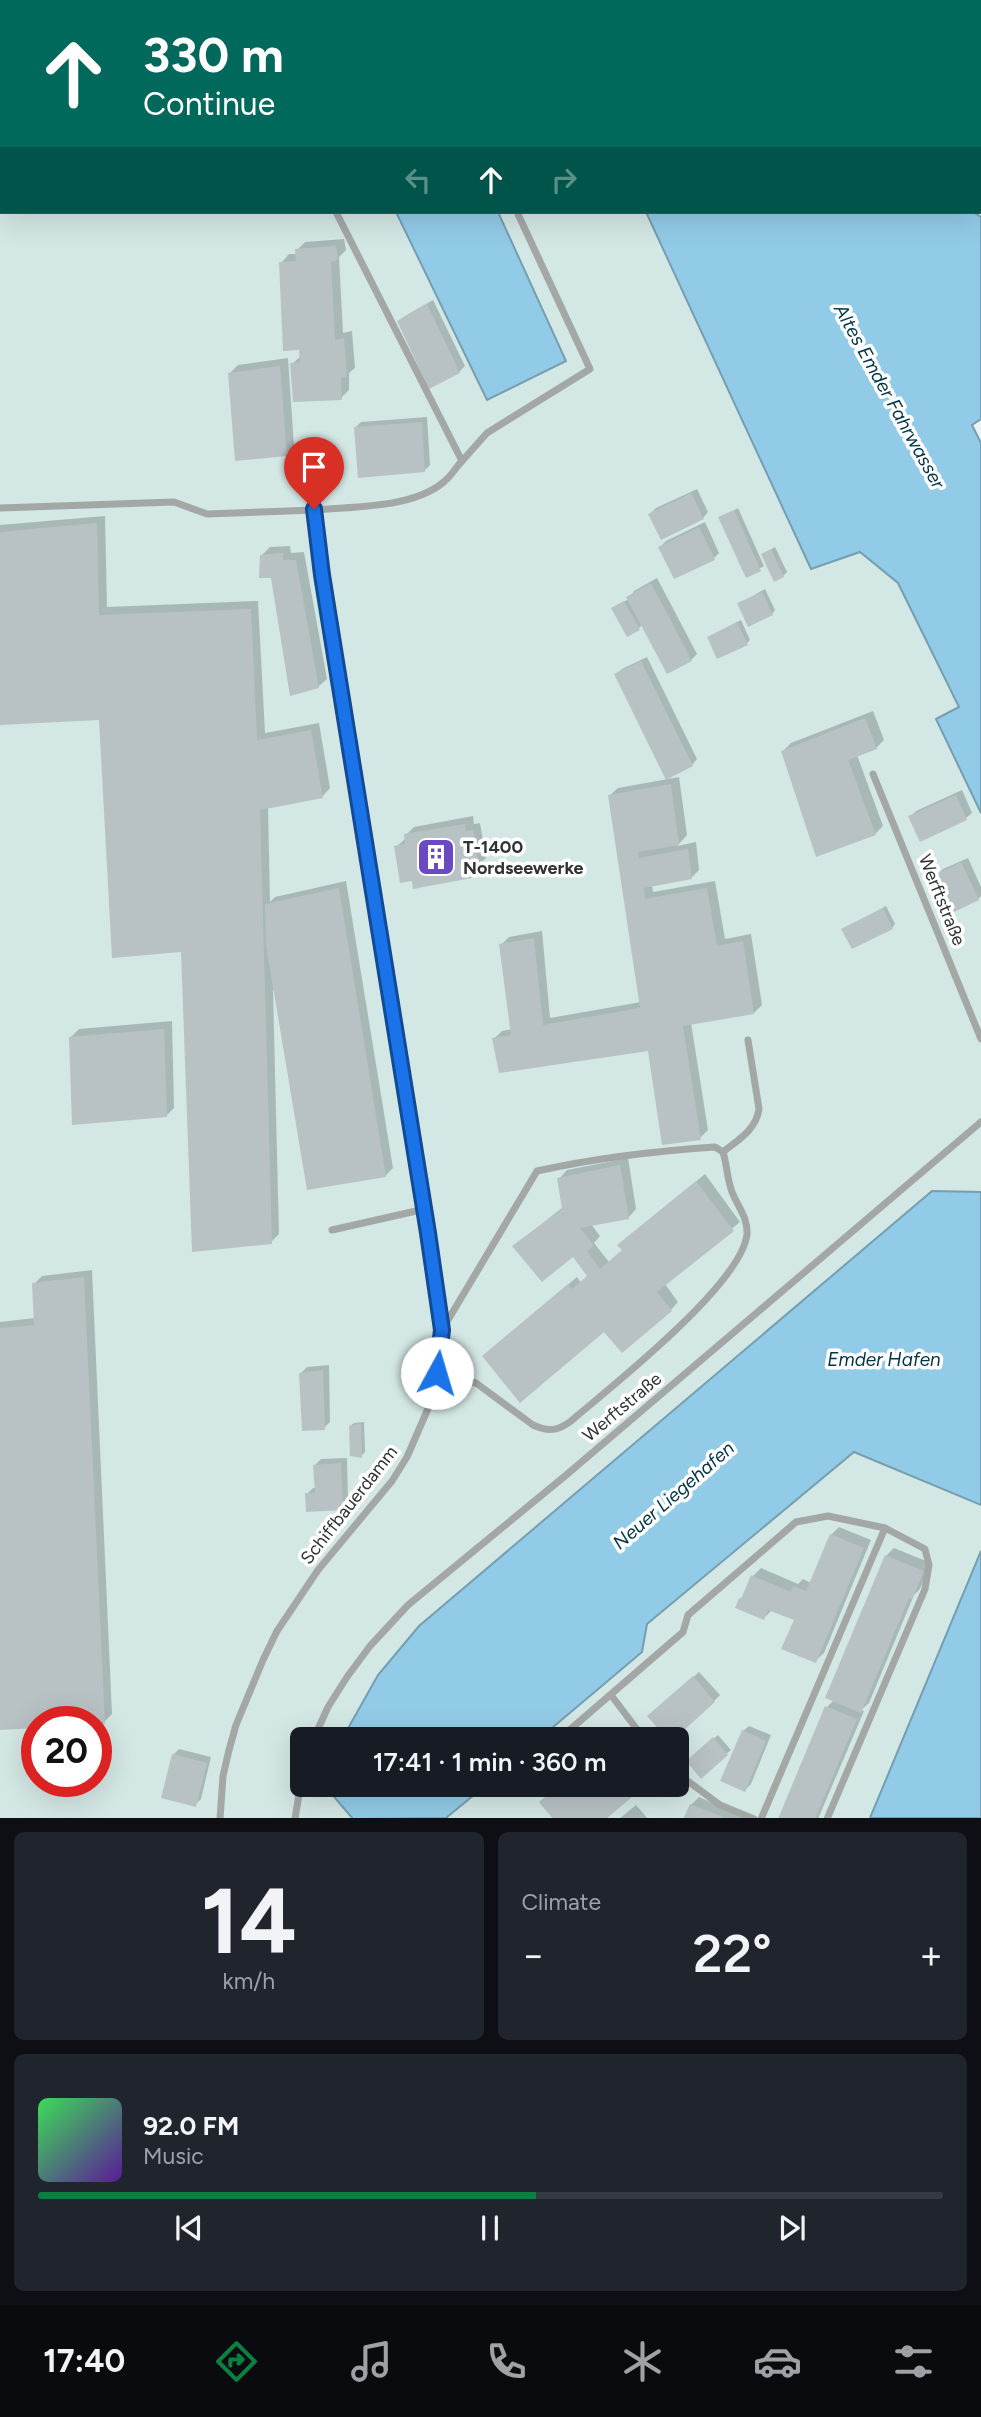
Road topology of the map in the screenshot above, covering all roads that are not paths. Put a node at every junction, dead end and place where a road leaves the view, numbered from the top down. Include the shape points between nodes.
1 (337, 214) edge
2 (518, 214) edge
3 (462, 461) junction
4 (0, 508) edge
5 (314, 509) junction
6 (873, 774) dead end
7 (981, 1039) edge
8 (748, 1040) dead end
9 (981, 1122) edge
10 (723, 1153) junction
11 (425, 1209) junction
12 (332, 1230) dead end
13 (442, 1330) junction
14 (437, 1373) junction
15 (885, 1528) junction
16 (611, 1695) junction
17 (319, 1727) edge
18 (573, 1727) edge
19 (635, 1727) edge
20 (689, 1782) edge
21 (298, 1797) edge
22 (220, 1818) edge
23 (295, 1818) edge
24 (754, 1818) edge
25 (761, 1818) edge
26 (827, 1818) edge

1 - 3 lane
2 - 3 lane via 590,369 487,433
3 - 5 lane via 447,480 428,493 401,501
4 - 5 lane via 174,502 207,514
5 - 11 lane, Schiffbauerdamm
6 - 7 lane, Werftstraße
8 - 10 lane via 757,1119
9 - 17 lane, Werftstraße via 408,1605 347,1677
10 - 13 lane via 715,1147 643,1153 537,1171
10 - 14 lane via 731,1190 747,1226 745,1244 735,1263 669,1336 571,1422 560,1429 542,1430 475,1383
11 - 12 lane
11 - 13 lane, Schiffbauerdamm
13 - 14 lane, Schiffbauerdamm
14 - 22 lane, Schiffbauerdamm via 430,1404 407,1457 318,1570 262,1660 229,1750
15 - 16 lane via 828,1516 796,1522 688,1615 683,1632
15 - 25 lane
15 - 26 lane via 925,1549 929,1565 925,1589
16 - 18 lane
16 - 19 lane
20 - 24 lane via 720,1805
21 - 23 lane

